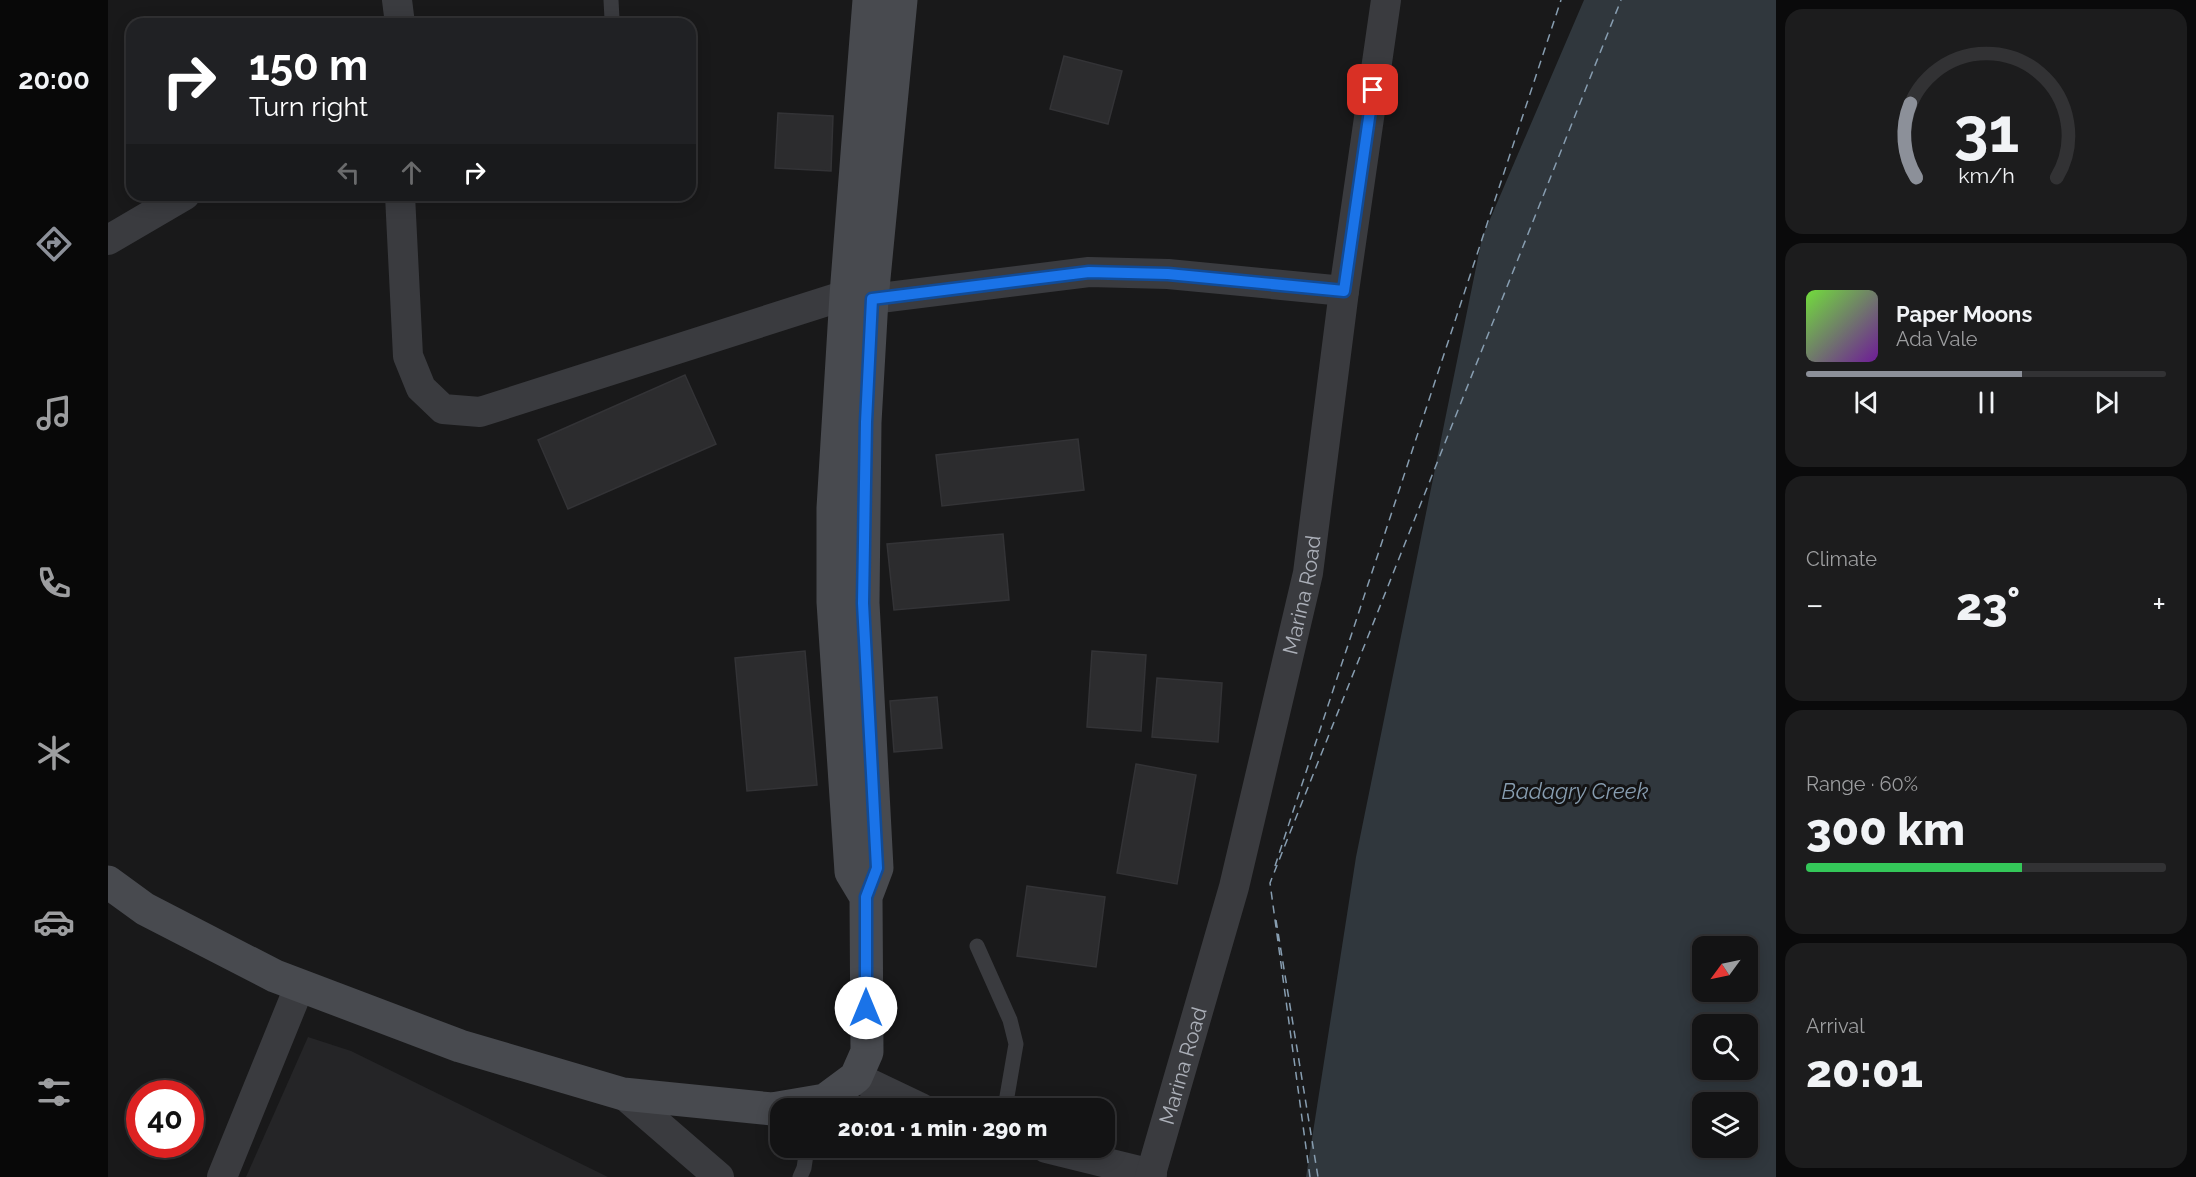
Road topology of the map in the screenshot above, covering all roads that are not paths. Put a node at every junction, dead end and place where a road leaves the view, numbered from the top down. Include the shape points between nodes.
1 (398, 0) edge
2 (611, 0) edge
3 (1386, 0) edge
4 (885, 2) edge
5 (400, 18) edge
6 (612, 18) edge
7 (175, 201) edge
8 (400, 201) edge
9 (108, 240) edge
10 (1344, 291) junction
11 (859, 297) junction
12 (108, 882) edge
13 (977, 946) dead end
14 (300, 985) junction
15 (856, 1077) junction
16 (623, 1094) junction
17 (828, 1098) edge
18 (900, 1098) edge
19 (1007, 1098) edge
20 (770, 1109) edge
21 (806, 1158) edge
22 (1084, 1158) edge
23 (1151, 1176) edge
24 (222, 1177) edge
25 (719, 1177) edge
26 (800, 1177) edge

1 - 5 street
2 - 6 lane
3 - 10 street, Marina Road
4 - 11 street
7 - 9 street
8 - 11 street via 408,356 421,388 443,409 480,412
10 - 11 street via 1168,274 1089,272
10 - 23 street, Marina Road via 1308,573 1234,888
11 - 15 street via 833,508 833,602 851,872 866,897 867,1052
12 - 14 street via 146,909
13 - 19 lane via 1010,1020 1016,1044
14 - 16 street via 460,1046
14 - 24 street
15 - 17 street
15 - 18 street
16 - 20 street
16 - 25 street
21 - 26 lane
22 - 23 street

